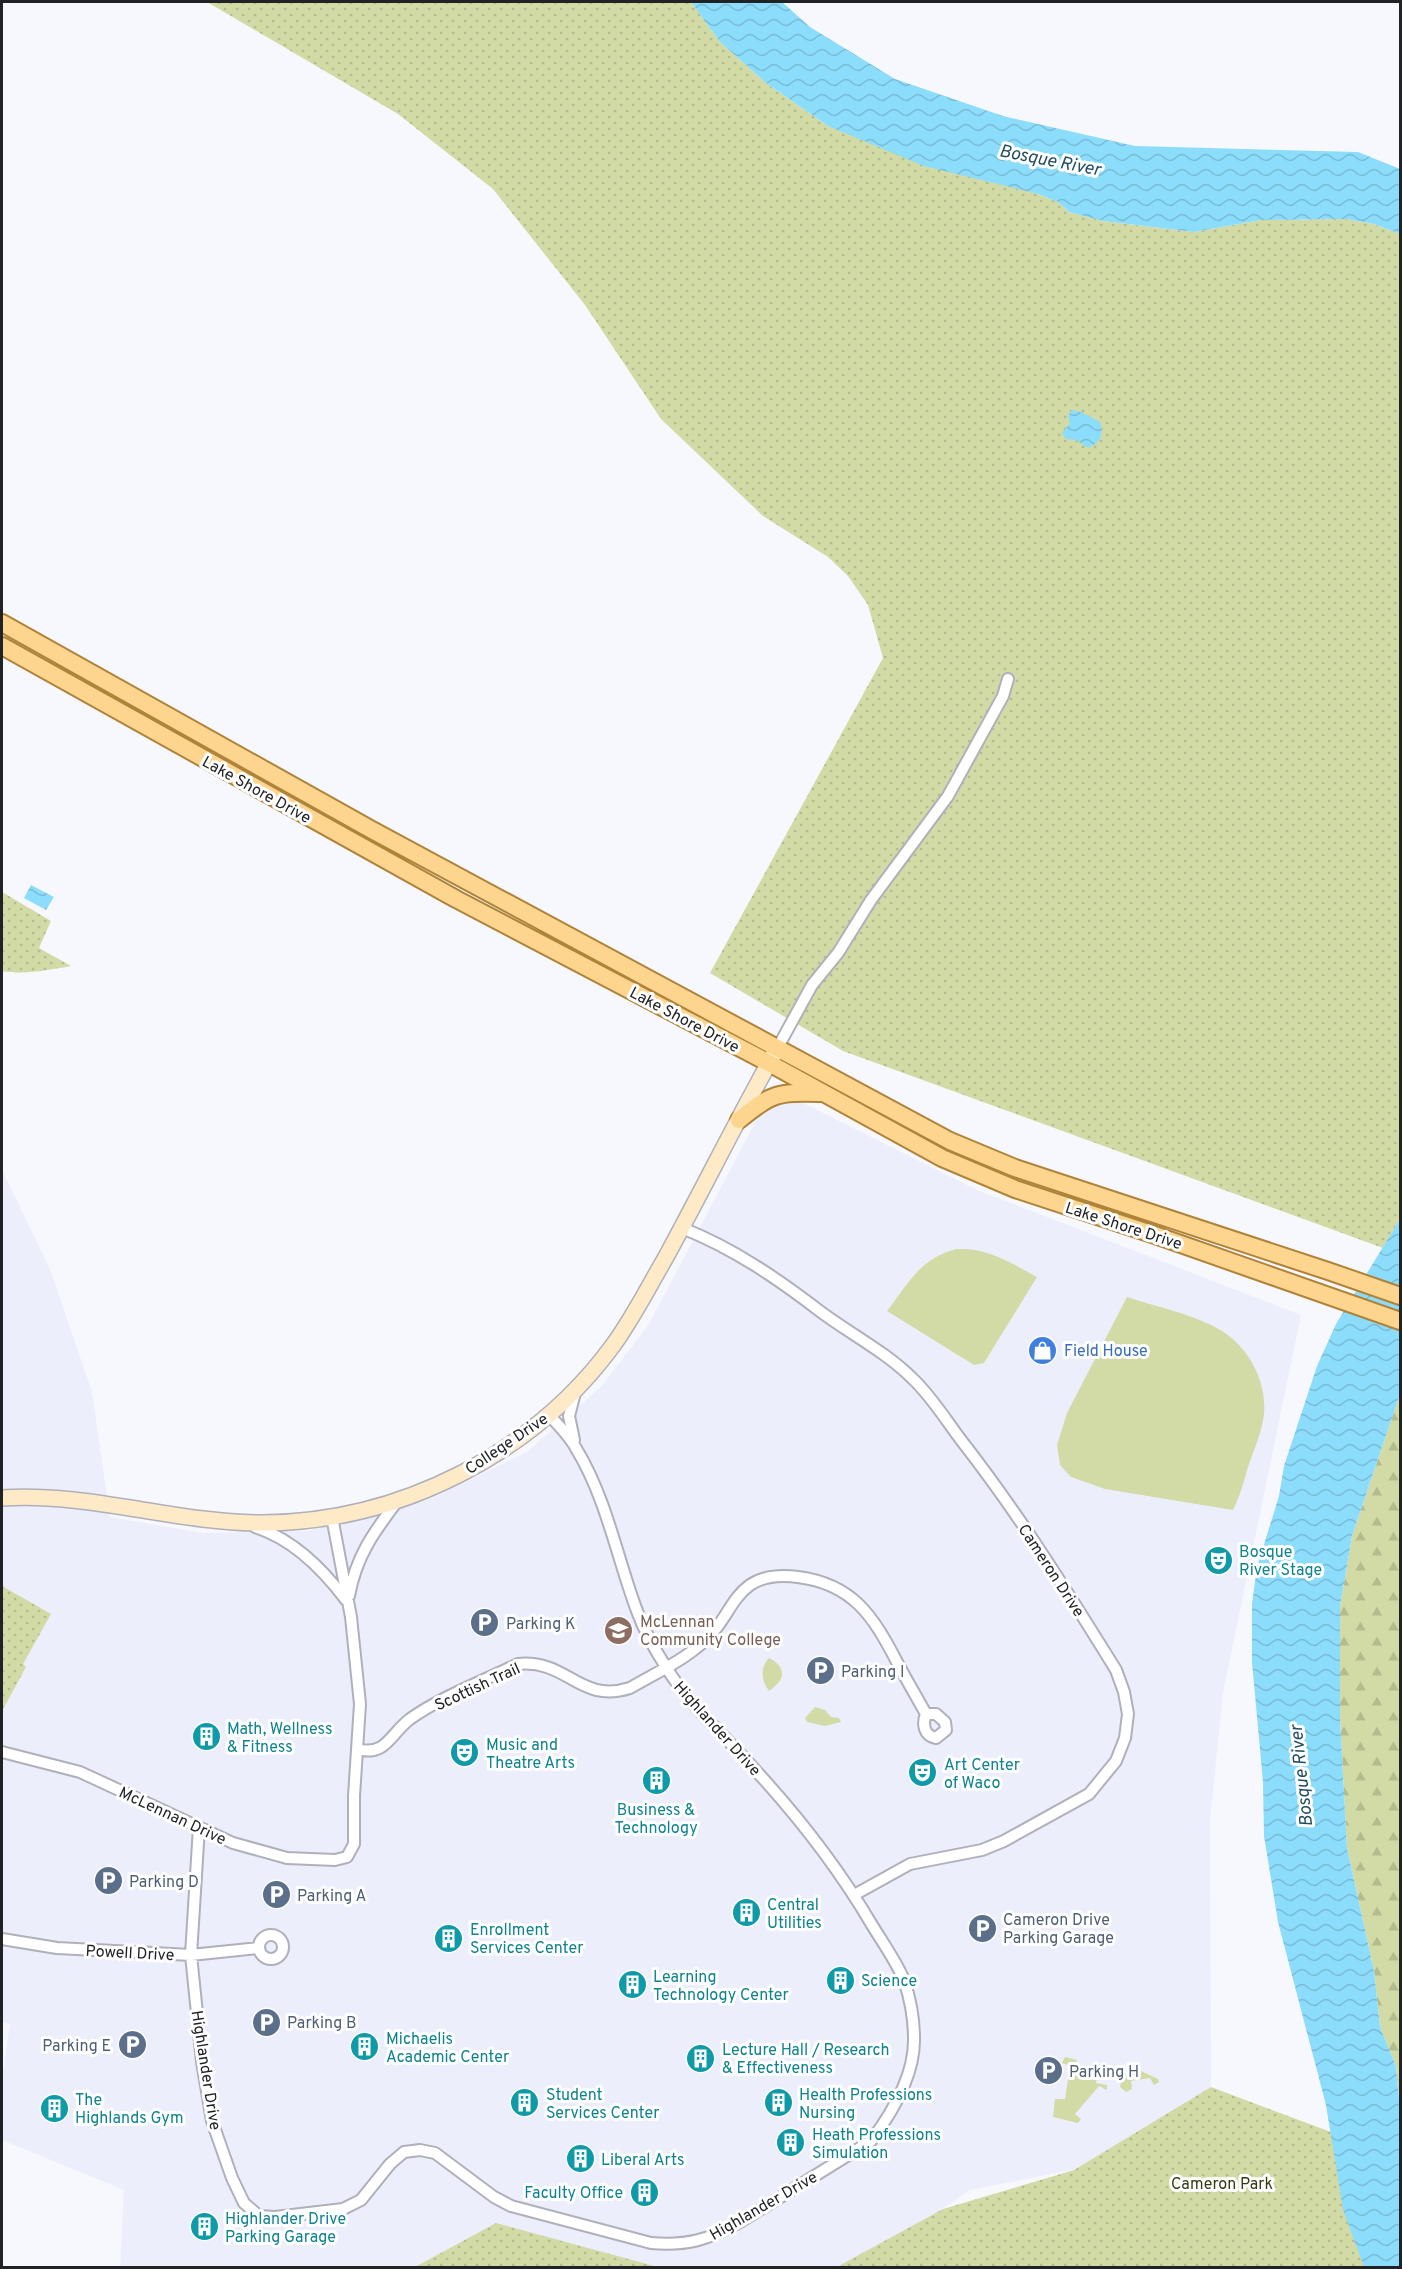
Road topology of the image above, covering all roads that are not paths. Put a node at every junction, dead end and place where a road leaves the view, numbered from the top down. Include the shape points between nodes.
1 (2, 623) edge
2 (2, 646) edge
3 (1008, 679) dead end
4 (778, 1047) junction
5 (769, 1063) junction
6 (822, 1093) junction
7 (739, 1120) junction
8 (682, 1228) junction
9 (1401, 1296) edge
10 (1401, 1322) edge
11 (576, 1388) junction
12 (549, 1415) junction
13 (577, 1449) junction
14 (2, 1498) edge
15 (398, 1500) junction
16 (332, 1516) junction
17 (239, 1522) junction
18 (348, 1602) junction
19 (666, 1667) junction
20 (926, 1714) dead end
21 (357, 1749) junction
22 (2, 1752) edge
23 (199, 1827) junction
24 (854, 1894) junction
25 (2, 1939) edge
26 (260, 1948) dead end
27 (191, 1955) junction

1 - 4 main road, Lake Shore Drive via 372,830
2 - 5 main road, Lake Shore Drive via 456,898
3 - 4 street via 1003,696 948,796 812,986
4 - 5 street, College Drive
4 - 9 main road, Lake Shore Drive via 920,1126 1015,1168
5 - 6 main road, Lake Shore Drive
5 - 7 street, College Drive
6 - 7 main road via 775,1095
6 - 10 main road, Lake Shore Drive via 989,1179
7 - 8 street, College Drive
8 - 11 street, College Drive via 631,1320
8 - 24 street, Cameron Drive via 711,1239 785,1285 916,1381 1039,1547 1116,1670 1124,1692 1128,1714 1125,1738 1116,1761 1089,1794 1004,1841 982,1850 910,1864
11 - 12 street, College Drive
11 - 13 street, Highlander Drive via 569,1416
12 - 13 street, Highlander Drive
12 - 15 street, College Drive via 489,1458 434,1487
13 - 19 street, Highlander Drive via 598,1492 636,1611
14 - 17 street, College Drive via 53,1498
15 - 16 street, College Drive
15 - 18 street via 362,1552
16 - 17 street, College Drive
16 - 18 street
17 - 18 street via 271,1532 294,1546 332,1581
18 - 21 street via 360,1704
19 - 20 street, Scottish Trail via 713,1632 748,1586 775,1576 813,1579 847,1593 862,1606
19 - 21 street, Scottish Trail via 630,1688 601,1692 575,1682 562,1671 530,1662 518,1664 410,1719 382,1748
19 - 24 street, Highlander Drive via 691,1700 789,1805
21 - 23 street, McLennan Drive via 354,1844 347,1857 287,1858 234,1844
22 - 23 street, McLennan Drive via 80,1772
23 - 27 street, Highlander Drive
24 - 27 street, Highlander Drive via 904,1980 912,2013 914,2040 910,2065 897,2099 883,2125 859,2150 719,2234 674,2245 614,2235 511,2206 435,2153 420,2150 404,2152 361,2200 343,2209 259,2216 244,2204 212,2121
25 - 27 street, Powell Drive via 57,1948
26 - 27 street, Powell Drive

